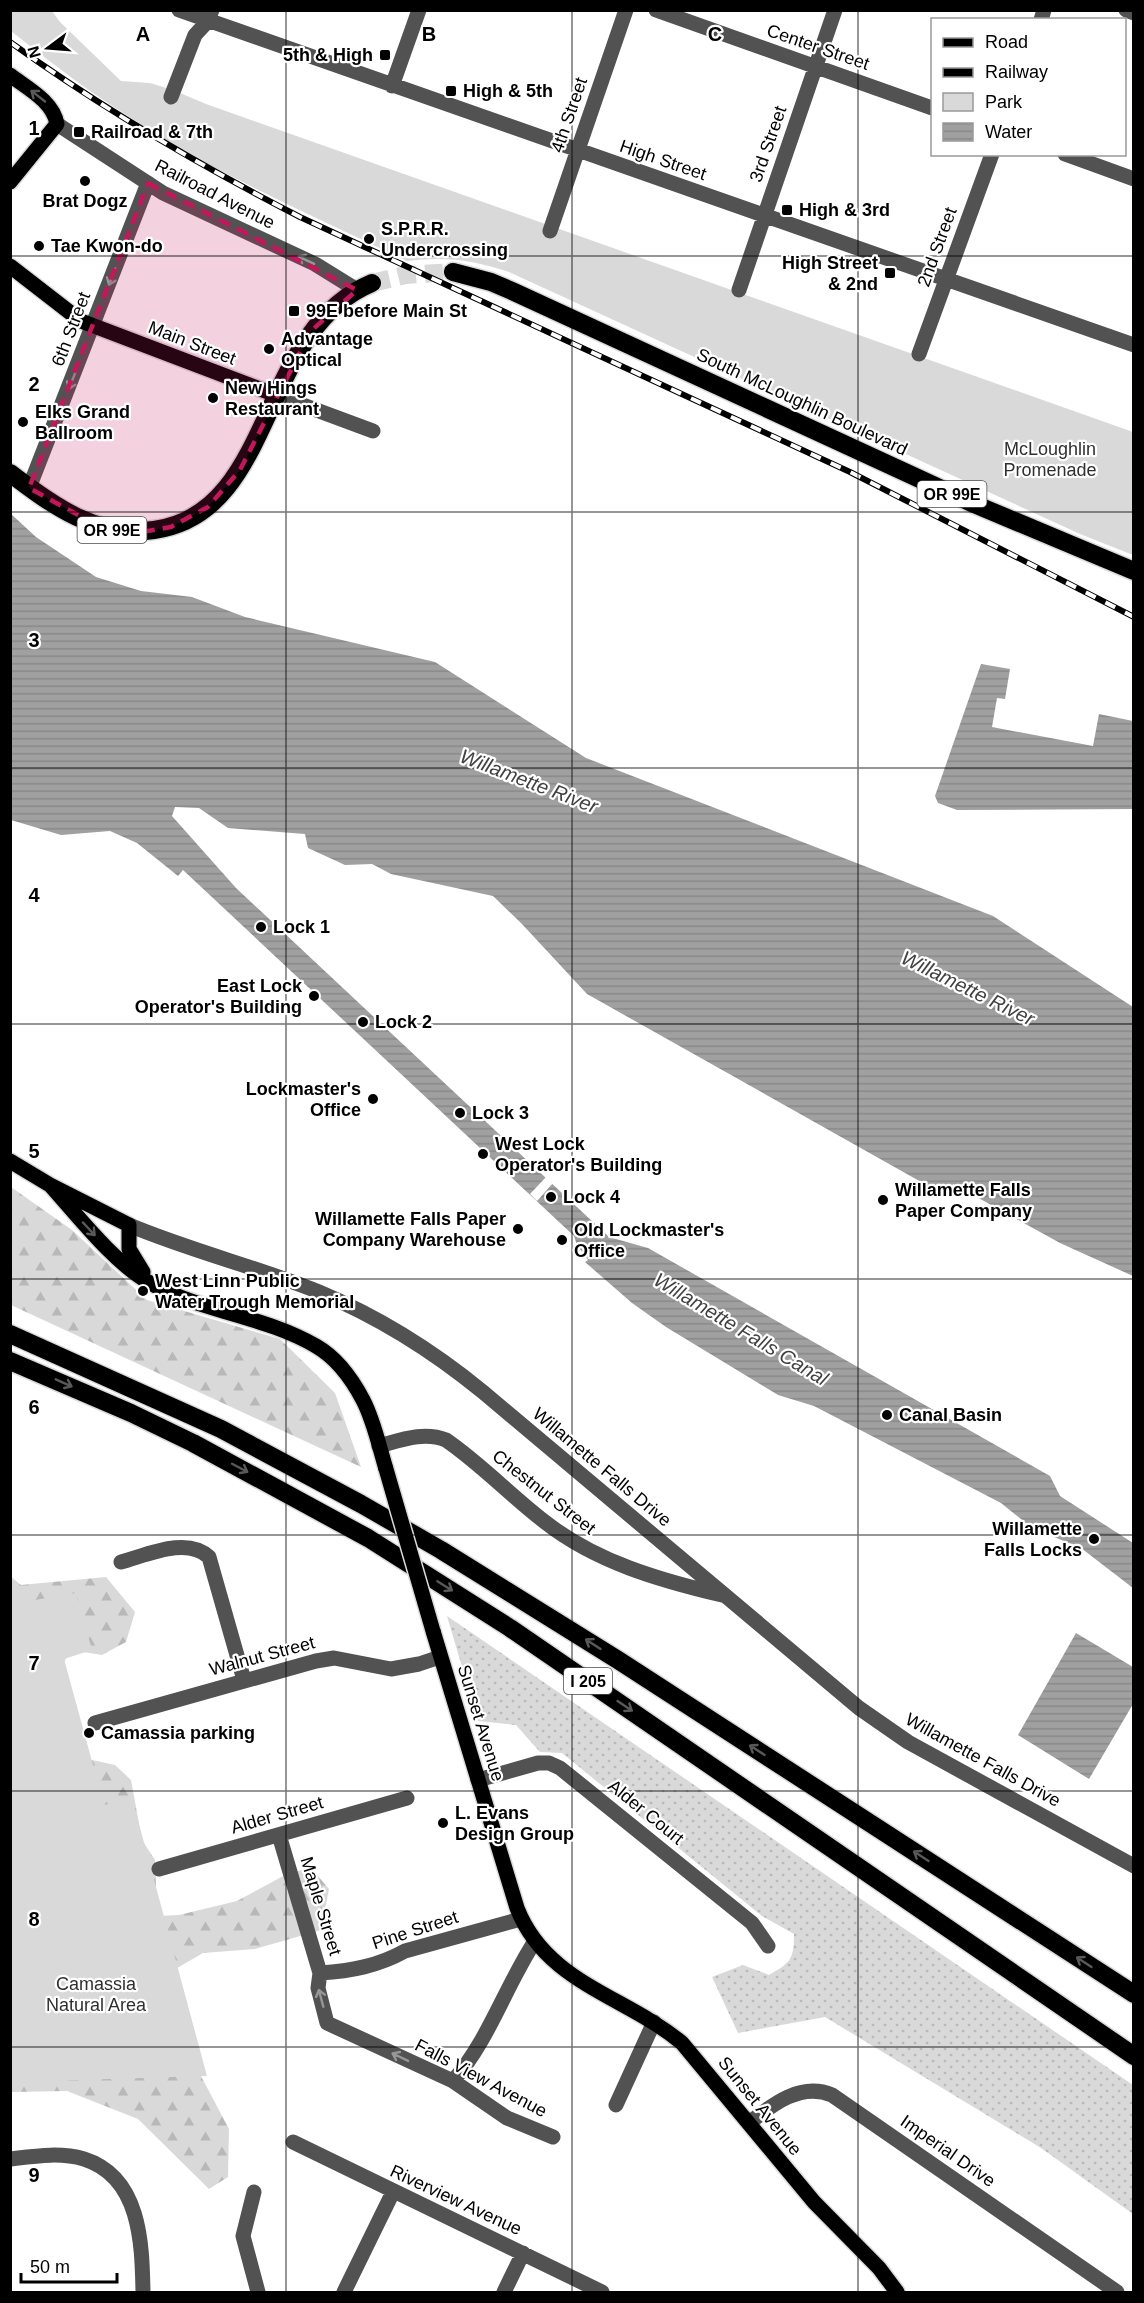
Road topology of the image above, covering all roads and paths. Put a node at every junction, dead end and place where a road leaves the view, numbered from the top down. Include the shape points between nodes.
1 (179, 10) edge
2 (419, 10) edge
3 (626, 10) edge
4 (656, 10) edge
5 (835, 10) edge
6 (1126, 10) edge
7 (1134, 13) edge
8 (210, 16) edge
9 (815, 67) junction
10 (10, 75) edge
11 (392, 86) junction
12 (171, 97) dead end
13 (931, 107) edge
14 (57, 124) junction
15 (577, 151) junction
16 (992, 156) edge
17 (1071, 156) edge
18 (1134, 179) edge
19 (10, 182) edge
20 (148, 183) junction
21 (764, 217) junction
22 (550, 231) dead end
23 (10, 266) edge
24 (453, 272) tunnel mouth
25 (946, 279) junction
26 (365, 286) joint
27 (739, 290) dead end
28 (93, 327) junction
29 (1134, 345) edge
30 (919, 354) dead end
31 (276, 395) junction
32 (373, 431) dead end
33 (10, 473) edge
34 (29, 488) junction
35 (1134, 571) edge
36 (10, 1161) edge
37 (50, 1185) junction
38 (129, 1225) junction
39 (152, 1284) junction
40 (10, 1334) edge
41 (10, 1360) edge
42 (379, 1446) junction
43 (121, 1562) dead end
44 (725, 1596) junction
45 (440, 1657) junction
46 (244, 1680) junction
47 (95, 1723) dead end
48 (478, 1780) junction
49 (407, 1798) dead end
50 (279, 1835) junction
51 (1134, 1866) edge
52 (159, 1869) dead end
53 (521, 1919) junction
54 (535, 1941) junction
55 (768, 1946) dead end
56 (321, 1973) junction
57 (1134, 1994) edge
58 (654, 2022) junction
59 (327, 2023) joint
60 (1134, 2056) edge
61 (453, 2081) junction
62 (616, 2105) dead end
63 (749, 2123) junction
64 (553, 2136) dead end
65 (293, 2142) dead end
66 (10, 2159) edge
67 (254, 2192) dead end
68 (393, 2192) junction
69 (523, 2253) junction
70 (143, 2292) edge
71 (258, 2292) edge
72 (344, 2292) edge
73 (504, 2292) edge
74 (602, 2292) edge
75 (897, 2292) edge
76 (1118, 2292) edge

1 - 8 street, High Street
2 - 11 street
3 - 15 street, 4th Street
4 - 9 street, Center Street
5 - 9 street, 3rd Street
6 - 7 street
8 - 11 street, High Street
8 - 12 street via 195,35
9 - 13 street, Center Street
9 - 21 street, 3rd Street
14 -> 10 main road, Railroad Avenue via 46,103
11 - 15 street, High Street
14 - 19 main road
14 - 20 street, Railroad Avenue
15 - 21 street, High Street
15 - 22 street, 4th Street
16 - 25 street, 2nd Street
17 - 18 street
26 -> 20 street, Railroad Avenue
20 -> 28 street, 6th Street
21 - 25 street, High Street
21 - 27 street, 3rd Street
23 - 28 main road, Main Street via 71,315
24 - 35 highway, South McLoughlin Boulevard / OR 99E via 512,291 974,504
25 - 29 street, High Street
25 - 30 street, 2nd Street
26 - 31 highway, OR 99E via 332,308 311,331
28 - 31 main road, Main Street
28 -> 34 street, 6th Street
31 - 32 street, Main Street
31 - 34 highway, OR 99E via 227,489 202,511 171,527 142,532 100,527 62,510
33 - 34 highway, OR 99E
36 - 37 main road, Willamette Falls Drive
37 - 38 main road, Willamette Falls Drive
37 -> 39 main road, Sunset Avenue via 120,1260
38 - 39 main road via 129,1249
38 - 44 street, Willamette Falls Drive via 318,1292 417,1343 483,1392
39 - 42 main road, Sunset Avenue via 317,1346 350,1378 364,1402
57 -> 40 highway, I 205 via 441,1550 221,1429
41 -> 60 highway, I 205 via 193,1443 368,1538 510,1628
42 - 44 street, Chestnut Street via 432,1435 446,1440 546,1523 588,1551 638,1571
42 - 45 main road, Sunset Avenue, bridge
43 - 46 street via 185,1545 203,1551 209,1557
44 - 51 street, Willamette Falls Drive via 885,1727
45 - 46 street, Walnut Street via 391,1669 333,1658
45 - 48 main road, Sunset Avenue
46 - 47 street, Walnut Street
48 - 53 main road, Sunset Avenue
48 - 55 street, Alder Court via 538,1763 560,1768 752,1923
49 - 50 street, Alder Street
50 - 52 street, Alder Street
50 - 56 street, Maple Street
53 - 54 main road, Sunset Avenue
53 - 56 street, Pine Street via 405,1951 356,1970
54 - 58 main road, Sunset Avenue via 575,1978
54 - 61 street via 482,2043
59 -> 56 street, Maple Street via 318,1988
58 - 62 street
58 - 63 main road, Sunset Avenue via 682,2043
61 -> 59 street, Falls View Avenue
61 - 64 street, Falls View Avenue via 507,2118
63 - 75 main road, Sunset Avenue via 814,2202 879,2268
63 - 76 street, Imperial Drive via 797,2094 814,2091 832,2095
65 - 68 street, Riverview Avenue
66 - 70 street via 53,2155 84,2160 108,2173 135,2212
67 - 71 street via 243,2236
68 - 69 street, Riverview Avenue
68 - 72 street
69 - 73 street
69 - 74 street, Riverview Avenue

